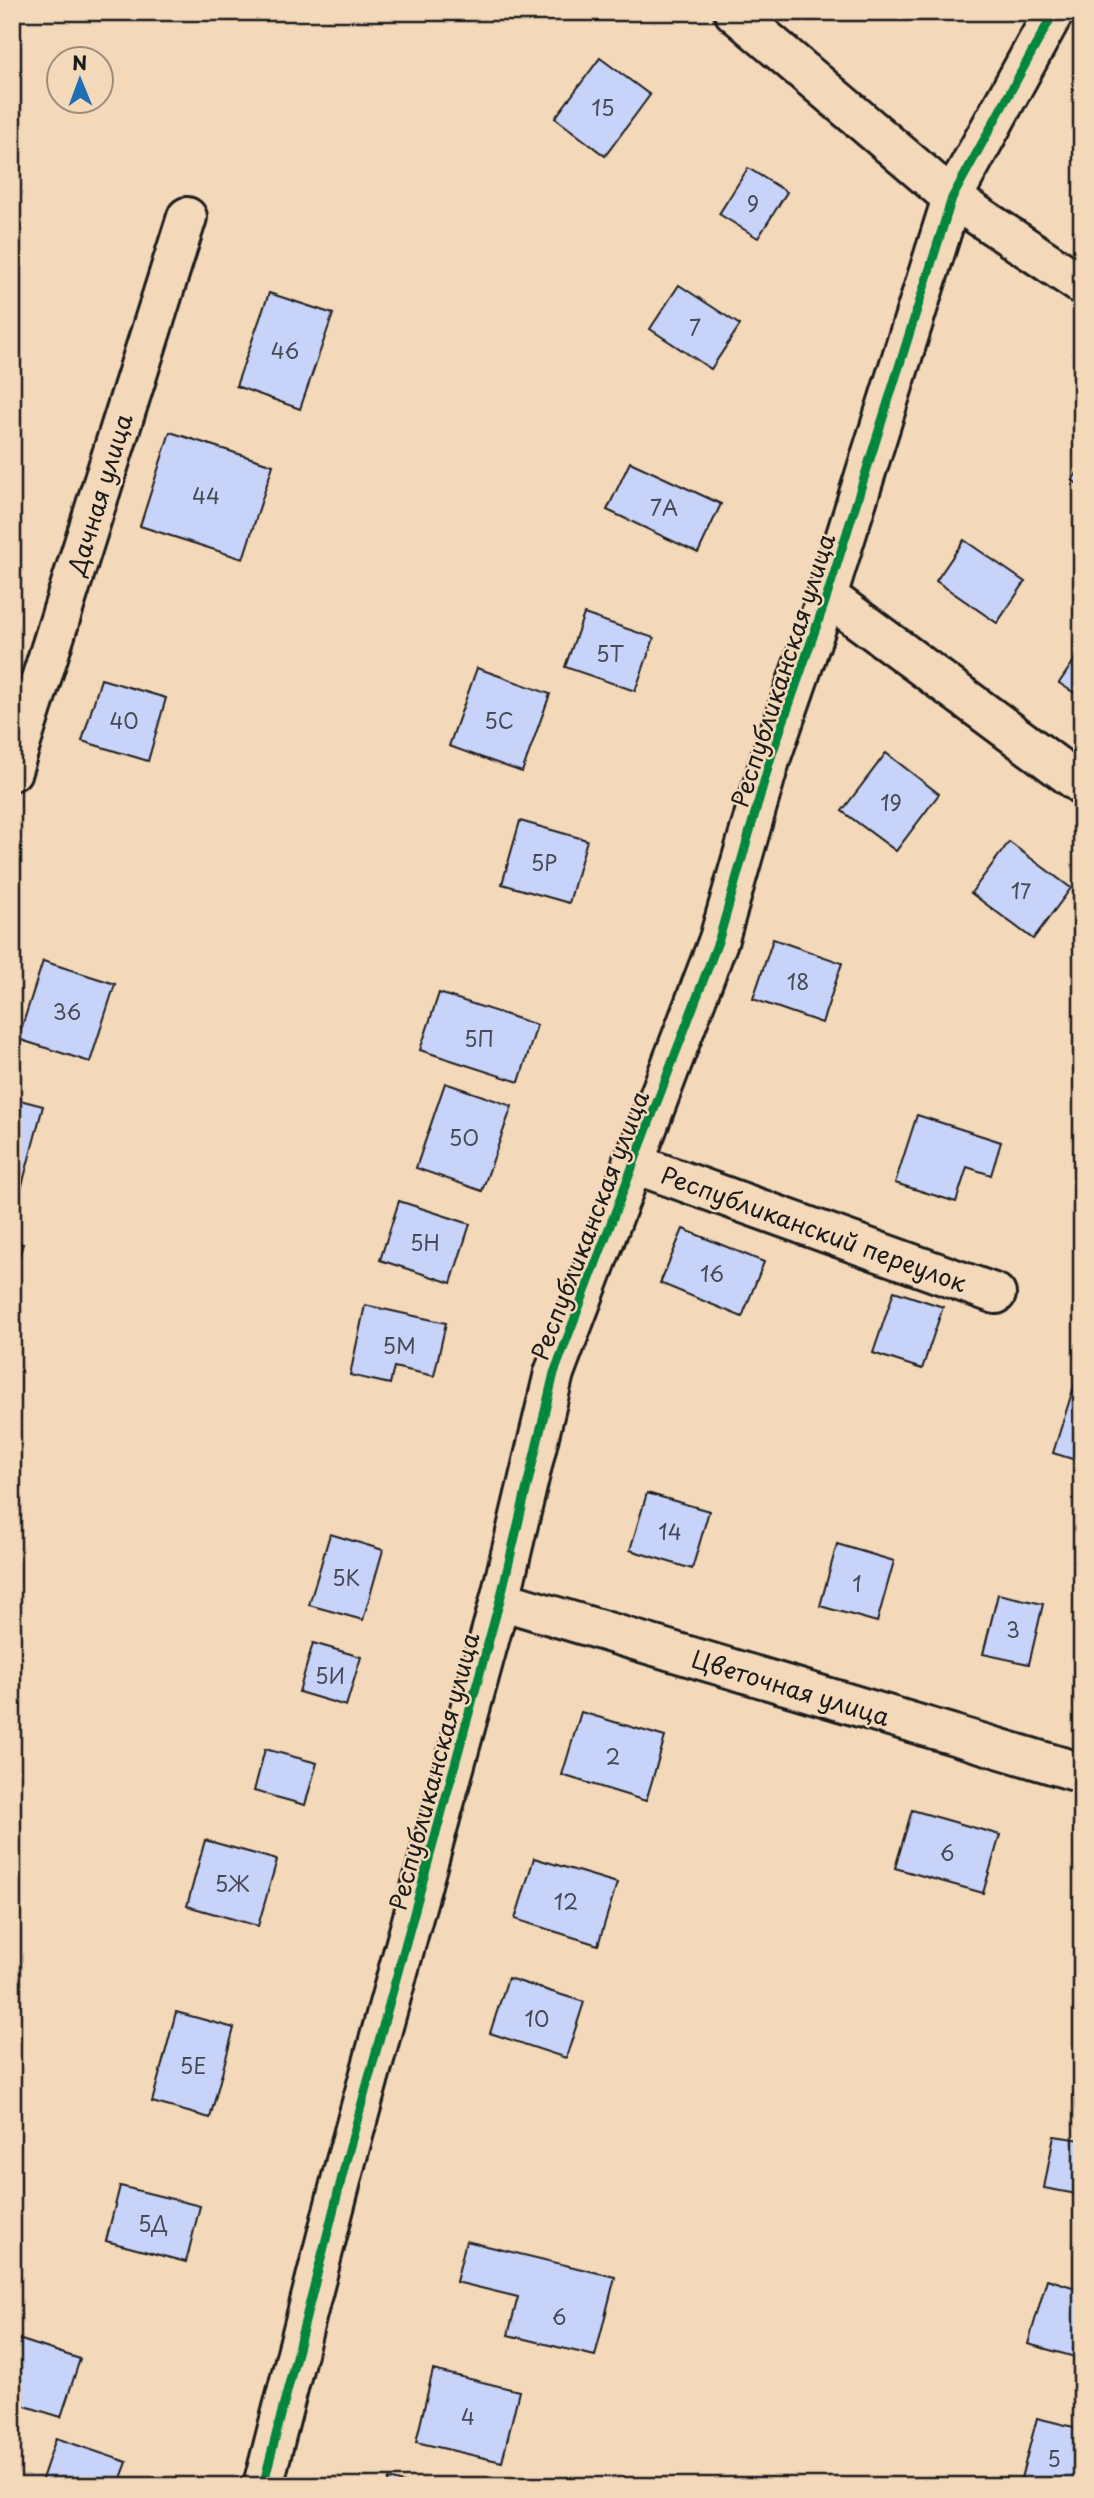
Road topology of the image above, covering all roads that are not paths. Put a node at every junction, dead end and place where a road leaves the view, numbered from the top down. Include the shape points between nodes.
1 (734, 12) edge
2 (1054, 12) edge
3 (952, 198) junction
4 (187, 217) dead end
5 (1082, 285) edge
6 (827, 596) junction
7 (12, 771) edge
8 (1082, 785) edge
9 (632, 1163) junction
10 (996, 1294) dead end
11 (500, 1600) junction
12 (1082, 1773) edge
13 (263, 2486) edge

1 - 3 street
2 - 3 street, Республиканская улица
3 - 5 street
3 - 6 street, Республиканская улица
4 - 7 street, Дачная улица
6 - 8 street
6 - 9 street, Республиканская улица via 771,757 719,939
9 - 10 street, Республиканский переулок
9 - 11 street, Республиканская улица via 554,1373
11 - 12 street, Цветочная улица
11 - 13 street, Республиканская улица via 346,2161

